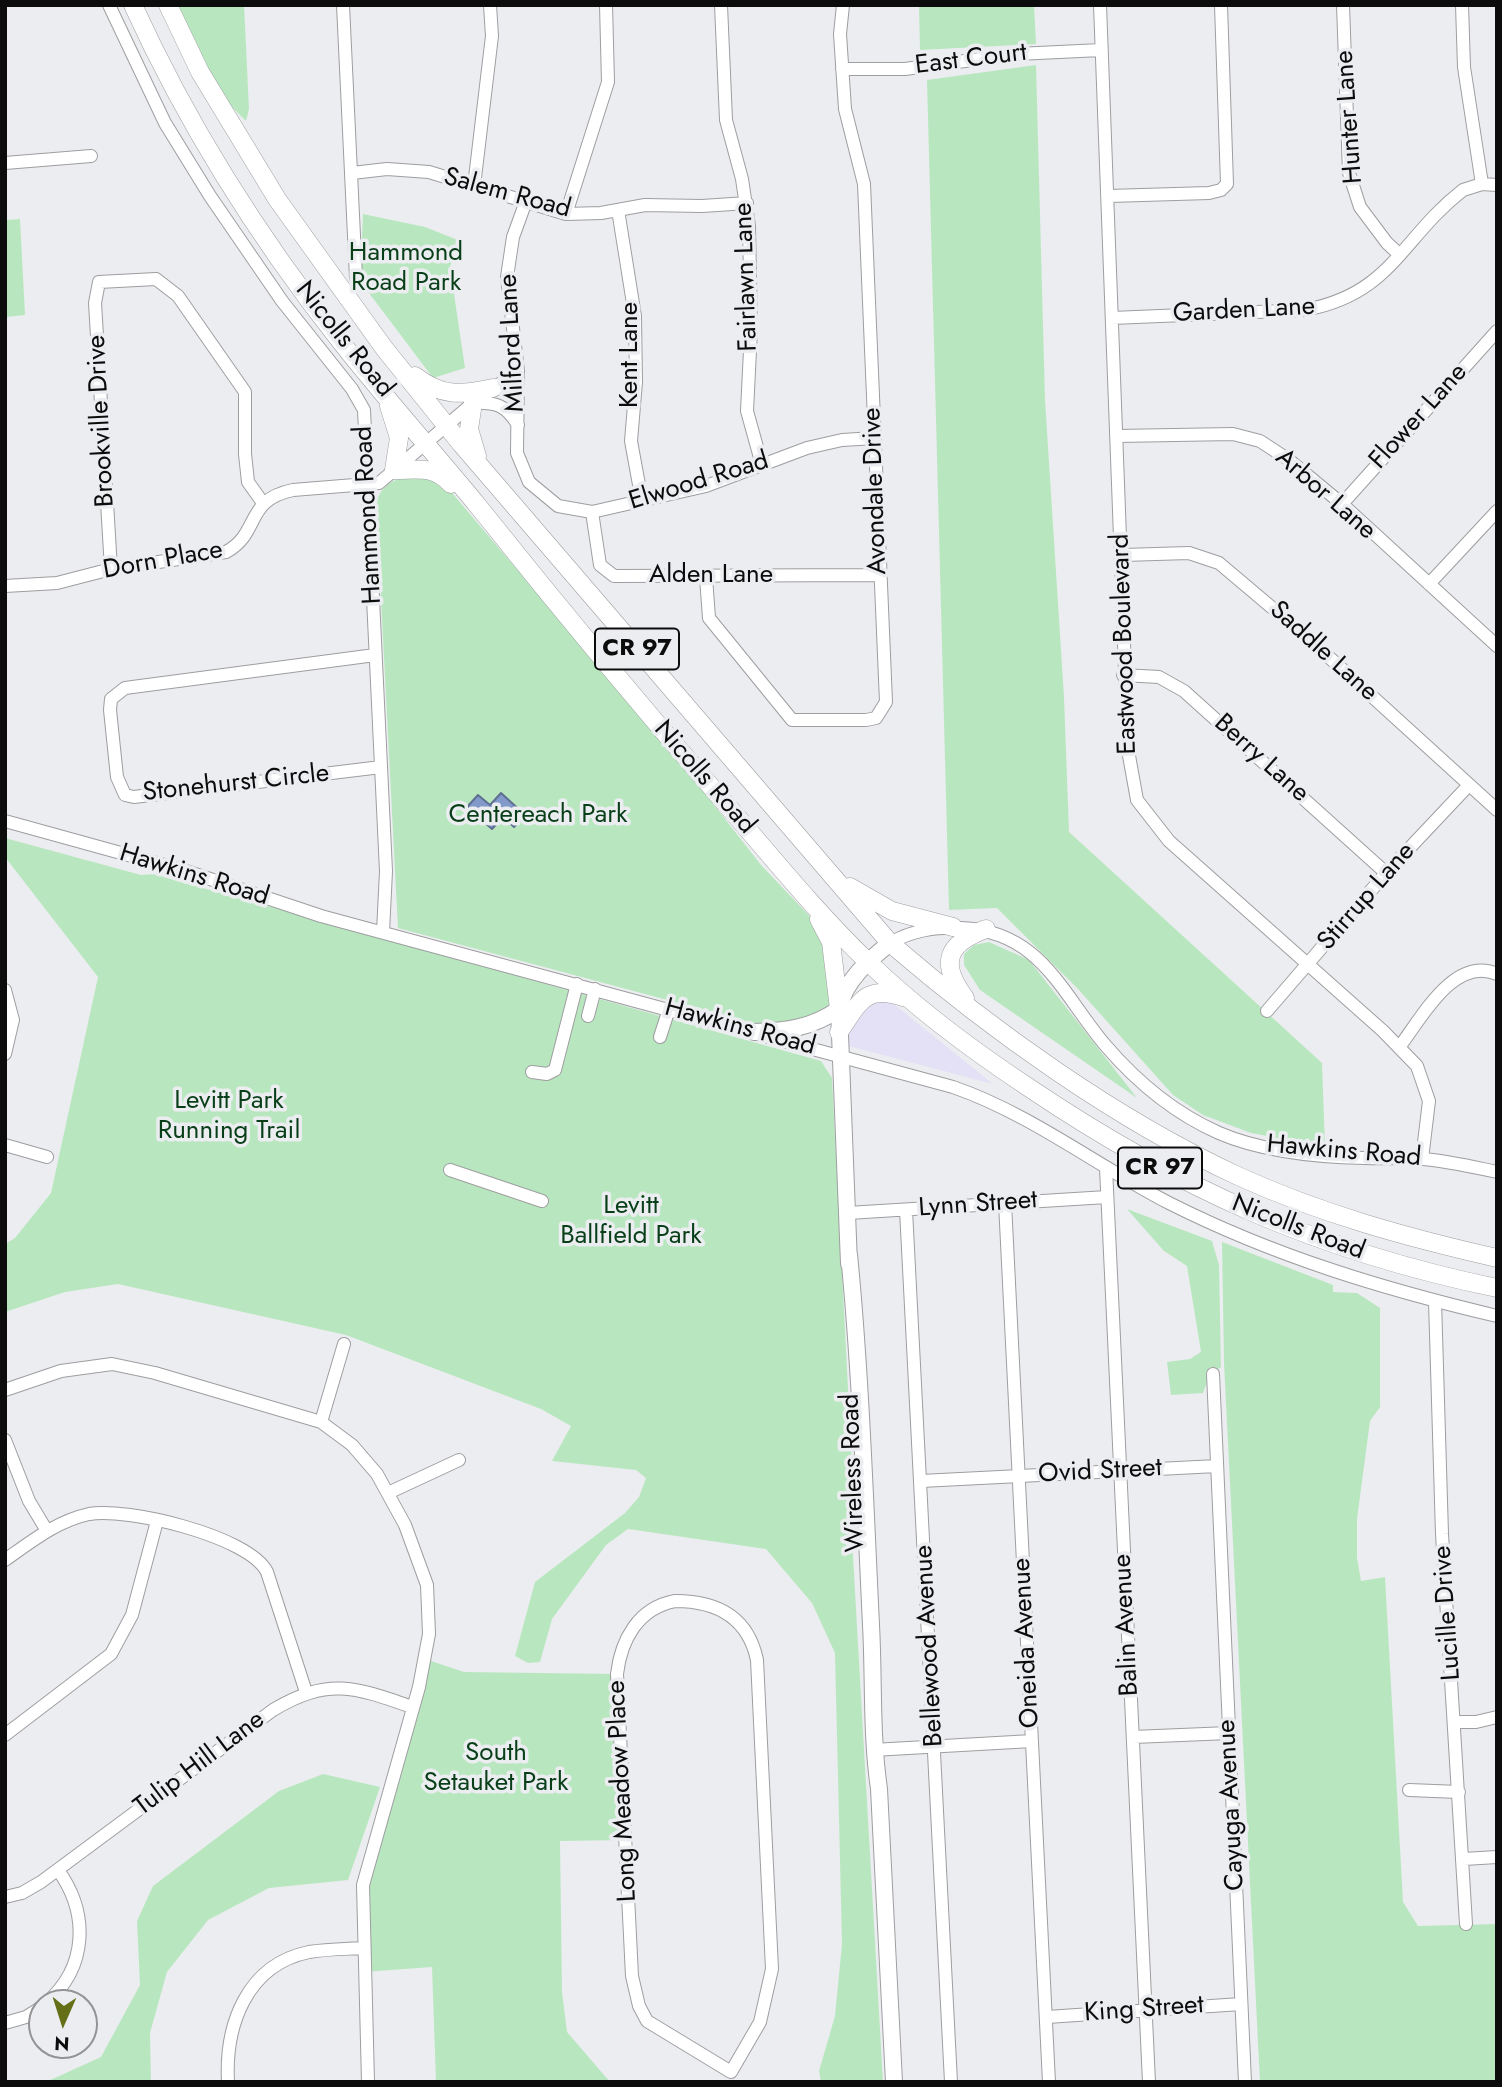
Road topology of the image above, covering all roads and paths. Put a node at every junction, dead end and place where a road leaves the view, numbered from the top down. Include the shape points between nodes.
1 (109, 5) edge
2 (133, 5) edge
3 (167, 5) edge
4 (343, 5) edge
5 (490, 5) edge
6 (606, 5) edge
7 (722, 5) edge
8 (843, 5) edge
9 (1100, 5) edge
10 (1221, 5) edge
11 (1343, 5) edge
12 (1462, 5) edge
13 (1101, 50) junction
14 (842, 69) junction
15 (90, 156) dead end
16 (5, 163) edge
17 (352, 173) junction
18 (1482, 184) junction
19 (1497, 185) edge
20 (474, 186) junction
21 (1109, 196) junction
22 (747, 203) junction
23 (525, 204) junction
24 (618, 210) junction
25 (566, 214) junction
26 (1400, 255) junction
27 (356, 278) dead end
28 (1112, 318) junction
29 (1497, 331) edge
30 (390, 357) junction
31 (519, 371) junction
32 (379, 386) junction
33 (494, 388) junction
34 (473, 403) junction
35 (446, 425) junction
36 (518, 425) junction
37 (1117, 436) junction
38 (875, 438) junction
39 (427, 443) junction
40 (762, 465) junction
41 (481, 466) junction
42 (394, 470) junction
43 (530, 482) joint
44 (368, 485) junction
45 (642, 501) junction
46 (262, 503) junction
47 (1342, 504) junction
48 (478, 507) junction
49 (1497, 511) edge
50 (592, 513) junction
51 (1123, 555) junction
52 (111, 569) junction
53 (879, 575) junction
54 (706, 577) junction
55 (1429, 584) junction
56 (5, 586) edge
57 (1497, 646) edge
58 (375, 655) junction
59 (1123, 675) junction
60 (381, 767) junction
61 (1469, 785) junction
62 (1497, 810) edge
63 (5, 821) edge
64 (829, 872) junction
65 (1386, 873) junction
66 (812, 903) junction
67 (953, 928) junction
68 (986, 929) junction
69 (383, 932) junction
70 (890, 943) junction
71 (867, 961) junction
72 (1308, 963) junction
73 (1497, 974) edge
74 (577, 984) junction
75 (594, 989) junction
76 (5, 990) edge
77 (909, 999) junction
78 (669, 1009) junction
79 (839, 1009) junction
80 (1267, 1011) dead end
81 (978, 1015) junction
82 (588, 1016) dead end
83 (754, 1032) junction
84 (839, 1032) junction
85 (660, 1037) dead end
86 (1400, 1046) junction
87 (5, 1054) edge
88 (840, 1055) junction
89 (532, 1072) dead end
90 (5, 1145) edge
91 (47, 1157) dead end
92 (1422, 1159) junction
93 (1106, 1168) junction
94 (450, 1170) dead end
95 (1497, 1172) edge
96 (1107, 1197) junction
97 (542, 1201) dead end
98 (1005, 1203) junction
99 (906, 1210) junction
100 (848, 1213) junction
101 (1497, 1258) edge
102 (1497, 1288) edge
103 (1434, 1301) junction
104 (1497, 1316) edge
105 (344, 1344) dead end
106 (1213, 1374) dead end
107 (5, 1390) edge
108 (321, 1422) junction
109 (5, 1440) edge
110 (459, 1460) dead end
111 (1217, 1466) junction
112 (1120, 1471) junction
113 (1020, 1476) junction
114 (921, 1480) junction
115 (388, 1493) junction
116 (157, 1521) junction
117 (47, 1531) junction
118 (5, 1560) edge
119 (306, 1692) junction
120 (412, 1707) junction
121 (1497, 1717) edge
122 (1456, 1721) junction
123 (1229, 1733) junction
124 (5, 1735) edge
125 (1133, 1737) junction
126 (1032, 1741) junction
127 (935, 1746) junction
128 (873, 1750) junction
129 (1409, 1790) dead end
130 (1459, 1792) junction
131 (1497, 1857) edge
132 (1464, 1859) junction
133 (58, 1870) junction
134 (5, 1897) edge
135 (1466, 1924) dead end
136 (363, 1948) junction
137 (58, 1989) edge
138 (1241, 2004) junction
139 (1146, 2010) junction
140 (28, 2016) edge
141 (1046, 2017) junction
142 (5, 2023) edge
143 (728, 2077) edge
144 (228, 2082) edge
145 (368, 2082) edge
146 (885, 2082) edge
147 (894, 2082) edge
148 (951, 2082) edge
149 (1049, 2082) edge
150 (1149, 2082) edge
151 (1245, 2082) edge

1 - 44 street, Hammond Road via 165,123 209,196 364,410
2 - 32 highway, Nicolls Road / CR 97 via 178,97 257,228
3 - 30 highway, Nicolls Road / CR 97 via 200,72 276,199
4 - 17 street
5 - 20 street via 492,36
6 - 25 street via 608,82
7 - 22 street, Fairlawn Lane via 726,120
8 - 14 street, Avondale Drive
9 - 13 street, Eastwood Boulevard
10 - 21 street via 1227,184 1209,193
11 - 26 street, Hunter Lane via 1349,173 1360,207
12 - 18 street via 1464,67
13 - 14 street, East Court via 1017,54 905,69
13 - 21 street, Eastwood Boulevard
14 - 38 street, Avondale Drive via 848,128 864,184
15 - 16 street
17 - 20 street, Salem Road via 408,169
17 - 27 street
18 - 19 street
18 - 26 street, Garden Lane via 1454,197
20 - 23 street, Salem Road
21 - 28 street, Eastwood Boulevard
22 - 24 street, Salem Road via 645,205
22 - 40 street, Fairlawn Lane via 751,330 747,411
23 - 25 street, Salem Road
23 - 31 street, Milford Lane via 506,277
24 - 25 street, Salem Road
24 - 45 street, Kent Lane via 635,316 631,441
26 - 28 street, Garden Lane via 1375,282 1328,306
28 - 37 street, Eastwood Boulevard
29 - 47 street, Flower Lane
30 - 33 highway via 445,394
30 - 35 highway, Nicolls Road / CR 97
31 - 33 street
31 - 36 street, Milford Lane
32 - 39 highway, Nicolls Road / CR 97
32 - 42 highway via 398,427
33 - 34 street
34 - 35 street
34 - 36 street via 500,404
34 - 41 highway via 469,429
35 - 39 street
35 - 41 highway, Nicolls Road / CR 97
36 - 43 street, Milford Lane via 517,453
37 - 47 street, Arbor Lane via 1217,433 1248,437 1276,450
37 - 51 street, Eastwood Boulevard
38 - 40 street, Elwood Road via 825,444
38 - 53 street, Avondale Drive
39 - 42 street
39 - 48 highway, Nicolls Road / CR 97
40 - 45 street, Elwood Road via 706,486
41 - 64 highway, Nicolls Road / CR 97
42 - 44 street via 379,483
42 - 48 highway via 434,470
43 - 50 street, Elwood Road via 558,506
44 - 46 street via 293,490
44 - 58 street, Hammond Road
45 - 50 street, Elwood Road
46 - 52 street, Dorn Place via 239,545 226,552
46 - 52 street, Brookville Drive via 248,482 247,403 240,382 168,286 156,279 99,282 95,303
47 - 55 street, Arbor Lane
48 - 66 highway, Nicolls Road / CR 97 via 673,744
49 - 55 street
50 - 54 street, Alden Lane via 600,565 614,576
51 - 59 street, Eastwood Boulevard
51 - 61 street, Saddle Lane via 1189,553 1219,563
52 - 56 street, Dorn Place via 57,583
53 - 54 street, Alden Lane
53 - 54 street, Avondale Drive via 886,702 882,711 866,720 799,723 709,618
55 - 57 street, Arbor Lane
58 - 60 street, Hammond Road
58 - 60 street, Stonehurst Circle via 125,688 111,699 110,710 117,777 125,795 134,797
59 - 65 street, Berry Lane via 1159,677 1184,691
59 - 72 street, Eastwood Boulevard via 1130,773 1143,811 1169,841
60 - 69 street, Hammond Road via 387,886
61 - 62 street, Saddle Lane
61 - 65 street, Stirrup Lane
63 - 69 street, Hawkins Road
64 - 67 highway via 892,911
64 - 70 highway, Nicolls Road / CR 97
65 - 72 street, Stirrup Lane
66 - 71 highway, Nicolls Road / CR 97
66 - 79 highway via 831,942
67 - 68 street, Hawkins Road
67 - 70 street, Hawkins Road via 934,927
68 - 81 highway via 957,942 950,963 952,981
68 - 92 street, Hawkins Road via 1014,940 1051,970 1107,1048 1192,1120 1222,1134 1292,1152
69 - 74 street, Hawkins Road
70 - 71 main road, Hawkins Road
70 - 81 highway, Nicolls Road / CR 97
71 - 77 highway, Nicolls Road / CR 97
71 - 79 main road, Hawkins Road via 844,993
72 - 80 street, Stirrup Lane
72 - 86 street, Eastwood Boulevard
73 - 86 street via 1480,969 1455,979
74 - 75 street, Hawkins Road
74 - 89 street via 555,1070
75 - 78 street, Hawkins Road
75 - 82 street
76 - 87 street via 12,1020
77 - 84 highway via 889,992 868,995
77 - 102 highway, Nicolls Road / CR 97 via 989,1061 1081,1123 1178,1179 1274,1223 1367,1256
78 - 83 street, Hawkins Road
78 - 85 street
79 - 83 main road via 801,1028
79 - 84 main road, Hawkins Road
81 - 101 highway, Nicolls Road / CR 97 via 1125,1114 1239,1177 1345,1218
83 - 88 street, Hawkins Road
84 - 88 main road, Hawkins Road
86 - 92 street, Eastwood Boulevard via 1422,1074 1428,1091
88 - 93 street via 981,1097
88 - 100 main road, Wireless Road
90 - 91 street
92 - 95 street, Hawkins Road
93 - 96 street, Balin Avenue
93 - 103 street via 1273,1251 1364,1283
94 - 97 street
96 - 98 street, Lynn Street
96 - 112 street, Balin Avenue
98 - 99 street, Lynn Street
98 - 113 street, Oneida Avenue
99 - 100 street, Lynn Street
99 - 114 street, Bellewood Avenue
100 - 128 main road, Wireless Road via 872,1640
103 - 104 street
103 - 122 street, Lucille Drive via 1442,1534
105 - 108 street
106 - 111 street
107 - 108 street via 61,1371 112,1364
108 - 115 street via 360,1453
109 - 117 street via 29,1501
110 - 115 street
111 - 112 street, Ovid Street
111 - 123 street, Cayuga Avenue
112 - 113 street, Ovid Street
112 - 125 street, Balin Avenue
113 - 114 street, Ovid Street
113 - 126 street, Oneida Avenue
114 - 127 street, Bellewood Avenue
115 - 120 street via 414,1543 429,1597 428,1646
116 - 117 street via 109,1511 72,1519
116 - 119 street via 237,1544 258,1559 267,1572
116 - 124 street via 132,1615 111,1654
117 - 118 street
119 - 120 street, Tulip Hill Lane via 358,1689
119 - 133 street, Tulip Hill Lane via 273,1710
120 - 136 street via 366,1866
121 - 122 street
122 - 130 street, Lucille Drive
123 - 125 street
123 - 138 street, Cayuga Avenue
125 - 139 street, Balin Avenue
126 - 127 street
126 - 141 street, Oneida Avenue
127 - 128 street
127 - 148 street, Bellewood Avenue
128 - 146 main road, Wireless Road
128 - 147 main road, Wireless Road via 879,1789
129 - 130 street
130 - 132 street, Lucille Drive
131 - 132 street
132 - 135 street, Lucille Drive
133 - 134 street, Tulip Hill Lane via 31,1889
133 - 137 street via 72,1892 80,1938 71,1973
136 - 144 street via 299,1955 272,1969 254,1986 232,2024
136 - 145 street
138 - 139 street, King Street
138 - 151 street, Cayuga Avenue
139 - 141 street, King Street
139 - 150 street, Balin Avenue
140 - 142 street
141 - 149 street, Oneida Avenue
143 - 143 street, Long Meadow Place via 760,2022 772,1969 757,1660 746,1630 734,1617 713,1605 675,1601 636,1623 625,1640 617,1674 632,1976 647,2021

